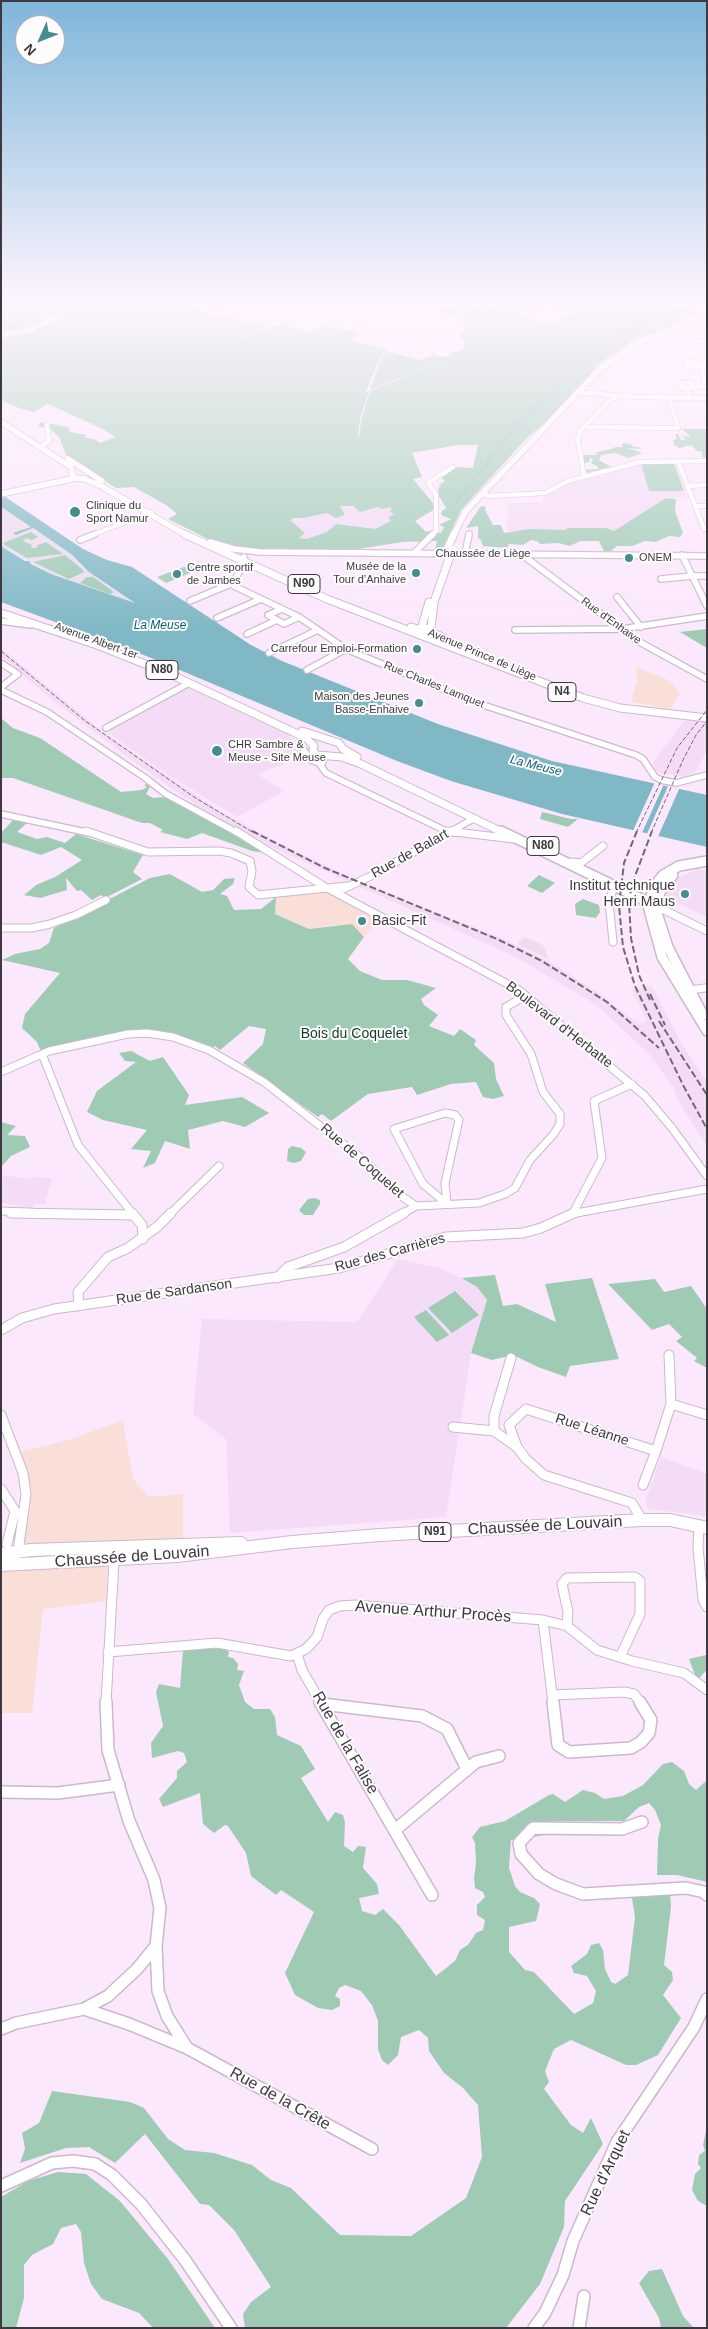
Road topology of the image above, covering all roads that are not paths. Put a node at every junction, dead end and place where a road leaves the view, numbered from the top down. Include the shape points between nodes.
1 (562, 412) edge
2 (599, 412) edge
3 (673, 412) edge
4 (1, 420) edge
5 (47, 425) dead end
6 (584, 427) junction
7 (43, 446) junction
8 (678, 461) junction
9 (707, 461) edge
10 (453, 467) dead end
11 (78, 474) junction
12 (584, 476) junction
13 (707, 485) edge
14 (688, 486) junction
15 (33, 487) junction
16 (1, 494) edge
17 (125, 495) junction
18 (484, 495) junction
19 (695, 506) junction
20 (707, 506) edge
21 (149, 513) junction
22 (705, 529) edge
23 (469, 534) dead end
24 (80, 540) dead end
25 (210, 542) junction
26 (254, 552) junction
27 (260, 552) junction
28 (414, 553) junction
29 (465, 554) junction
30 (521, 554) junction
31 (682, 556) junction
32 (707, 556) edge
33 (244, 560) junction
34 (692, 576) junction
35 (707, 576) edge
36 (660, 579) dead end
37 (233, 583) junction
38 (617, 597) dead end
39 (261, 599) junction
40 (190, 601) dead end
41 (707, 606) edge
42 (1, 609) edge
43 (282, 609) junction
44 (20, 615) junction
45 (429, 615) junction
46 (707, 616) edge
47 (299, 617) junction
48 (4, 618) edge
49 (217, 618) dead end
50 (277, 620) junction
51 (401, 626) junction
52 (641, 626) junction
53 (622, 629) junction
54 (318, 630) junction
55 (424, 630) junction
56 (515, 630) dead end
57 (247, 634) dead end
58 (434, 642) junction
59 (346, 649) junction
60 (465, 649) junction
61 (269, 653) dead end
62 (4, 664) edge
63 (1, 670) edge
64 (307, 670) dead end
65 (707, 679) edge
66 (193, 682) junction
67 (1, 689) edge
68 (217, 690) junction
69 (208, 692) junction
70 (592, 698) junction
71 (707, 717) edge
72 (106, 728) dead end
73 (325, 740) junction
74 (314, 746) junction
75 (343, 749) junction
76 (304, 750) dead end
77 (335, 756) junction
78 (323, 761) junction
79 (707, 775) edge
80 (1, 814) edge
81 (475, 817) junction
82 (448, 832) junction
83 (513, 839) junction
84 (603, 846) dead end
85 (552, 858) junction
86 (707, 863) edge
87 (581, 864) junction
88 (314, 881) junction
89 (346, 886) junction
90 (654, 886) junction
91 (325, 887) junction
92 (613, 890) junction
93 (637, 890) junction
94 (307, 891) junction
95 (339, 894) junction
96 (106, 900) dead end
97 (652, 903) junction
98 (682, 919) junction
99 (661, 924) junction
100 (1, 928) edge
101 (707, 931) edge
102 (612, 942) dead end
103 (682, 983) junction
104 (706, 988) edge
105 (690, 990) junction
106 (525, 996) junction
107 (707, 1022) edge
108 (707, 1031) edge
109 (42, 1054) junction
110 (1, 1072) edge
111 (632, 1084) junction
112 (219, 1166) dead end
113 (707, 1176) edge
114 (707, 1189) edge
115 (448, 1204) junction
116 (416, 1206) junction
117 (1, 1211) edge
118 (573, 1213) junction
119 (133, 1215) junction
120 (143, 1238) junction
121 (276, 1278) junction
122 (78, 1306) junction
123 (1, 1330) edge
124 (669, 1355) dead end
125 (511, 1358) dead end
126 (671, 1404) junction
127 (707, 1415) edge
128 (2, 1423) edge
129 (453, 1427) dead end
130 (494, 1431) junction
131 (517, 1447) junction
132 (656, 1451) junction
133 (644, 1485) dead end
134 (1, 1489) edge
135 (642, 1520) junction
136 (703, 1527) edge
137 (110, 1548) junction
138 (4, 1549) edge
139 (160, 1551) junction
140 (18, 1552) junction
141 (114, 1561) junction
142 (1, 1565) edge
143 (15, 1566) junction
144 (707, 1607) edge
145 (543, 1620) junction
146 (567, 1626) junction
147 (108, 1652) junction
148 (297, 1654) junction
149 (620, 1657) junction
150 (707, 1690) edge
151 (552, 1695) junction
152 (322, 1704) junction
153 (499, 1756) dead end
154 (467, 1769) junction
155 (119, 1784) junction
156 (1, 1792) edge
157 (642, 1822) dead end
158 (395, 1830) junction
159 (432, 1895) dead end
160 (707, 1895) edge
161 (156, 1946) junction
162 (707, 1999) edge
163 (84, 2009) junction
164 (1, 2029) edge
165 (187, 2048) junction
166 (372, 2149) dead end
167 (1, 2186) edge
168 (584, 2296) dead end
169 (231, 2328) edge
170 (534, 2328) edge
171 (579, 2328) edge

1 - 18 main road
2 - 6 street
3 - 6 street via 678,428
4 - 7 main road, Chaussée de Liège / N90
5 - 7 street via 49,442
6 - 12 street via 578,440
7 - 11 main road, Chaussée de Liège / N90
7 - 11 main road, Chaussée de Liège / N90
7 - 17 main road, Chaussée de Liège / N90
8 - 9 street
8 - 12 street via 640,462
8 - 14 street
10 - 28 street via 428,483 436,494 436,531
11 - 15 main road
11 - 15 main road
11 - 17 main road, N90
11 - 21 main road, Chaussée de Liège / N90
12 - 18 street via 544,492
13 - 14 street
14 - 19 street
15 - 16 main road
17 - 21 main road, Chaussée de Liège / N90
18 - 45 main road, bridge via 464,522 450,549
19 - 20 street
19 - 22 street
21 - 24 street
21 - 25 main road, Chaussée de Liège / N90
21 - 33 main road, Chaussée de Liège / N90 via 179,532
23 - 29 street
25 - 26 street, Chaussée de Liège
25 - 33 main road, Avenue Prince de Liège / N90
26 - 27 street, Chaussée de Liège
26 - 33 street, Chaussée de Liège via 244,554
27 - 28 street, Chaussée de Liège
27 - 33 street, Chaussée de Liège
28 - 29 street, Chaussée de Liège
29 - 30 street, Chaussée de Liège
30 - 31 street, Chaussée de Liège
30 - 53 street, Rue d'Enhaive
31 - 32 street, Chaussée de Liège
31 - 34 street
33 - 37 street
33 - 51 main road, Avenue Prince de Liège / N90 via 320,596
34 - 35 street
34 - 36 street
34 - 41 street
37 - 39 street, Rue Charles Lamquet
37 - 40 street
38 - 52 street
39 - 43 street, Rue Charles Lamquet
39 - 49 street
42 - 44 main road, Avenue Albert 1er / N80
43 - 47 street, Rue Charles Lamquet
43 - 50 street via 268,616
44 - 48 main road
44 - 66 main road, Avenue Albert 1er / N80 via 123,650
45 - 51 main road
45 - 55 main road via 431,627
45 - 60 main road, N4 via 443,632
46 - 52 street
47 - 50 street via 284,624
47 - 54 street, Rue Charles Lamquet
48 - 66 main road, Avenue Albert 1er / N80 via 37,624
50 - 57 street
51 - 55 main road, Avenue Prince de Liège
51 - 58 main road, Avenue Prince de Liège / N90
52 - 53 street
53 - 56 street
53 - 65 street, Rue d'Enhaive
54 - 59 street, Rue Charles Lamquet
54 - 61 street
55 - 58 main road, N4
55 - 60 main road, Avenue Prince de Liège
58 - 70 main road, Avenue Prince de Liège / N4 via 554,688
59 - 64 street
59 - 79 street, Rue Charles Lamquet via 471,701 636,755 661,780 676,783
60 - 70 main road, Avenue Prince de Liège / N4
62 - 63 street
62 - 67 street via 18,674
66 - 68 main road, Avenue Albert 1er / N80
66 - 69 main road, Avenue Albert 1er / N80
66 - 72 street
67 - 88 street, Boulevard d'Herbatte via 46,712 144,777 154,787 270,852
68 - 69 main road
68 - 73 main road, Avenue Albert 1er / N80
69 - 74 main road, Avenue Albert 1er / N80 via 301,736
70 - 71 main road, Avenue Prince de Liège / N4
73 - 74 main road
73 - 75 main road, Avenue Albert 1er via 339,743
74 - 78 main road, Avenue Albert 1er via 315,753
75 - 77 main road
75 - 81 main road, Avenue Albert 1er / N80
76 - 78 street, Avenue Albert 1er via 311,760
77 - 78 main road, Avenue Albert 1er
77 - 81 main road, Avenue Albert 1er / N80 via 361,764
78 - 82 street, Avenue Albert 1er via 321,768 326,773
80 - 94 street, Rue de Balart via 79,829 148,852 224,851 250,861 252,871 248,887 254,894
81 - 82 street, Rue de Balart
81 - 83 main road, Avenue Albert 1er / N80
81 - 87 main road, Avenue Albert 1er / N80
82 - 83 street, Avenue Albert 1er
82 - 89 street, Rue de Balart via 371,876
83 - 85 main road, Avenue Albert 1er / N80
83 - 87 street, Avenue Albert 1er / N80
84 - 87 street
85 - 92 main road, Avenue Albert 1er / N80
85 - 97 main road, Avenue Albert 1er / N80
86 - 90 main road via 688,864 671,870
86 - 97 main road via 683,869 671,876
87 - 93 main road, Avenue Albert 1er / N80
88 - 91 street, Boulevard d'Herbatte
88 - 94 street
89 - 91 street, Rue de Balart
89 - 95 street, Rue de Balart
90 - 93 main road
90 - 97 main road
91 - 94 street, Rue de Balart
91 - 95 street, Boulevard d'Herbatte
92 - 97 main road, Avenue Albert 1er / N80 via 637,902
92 - 102 street via 609,901
93 - 97 main road, Avenue Albert 1er / N80
95 - 106 street, Boulevard d'Herbatte via 507,983
96 - 100 street via 50,924 32,928
97 - 98 street
97 - 99 main road
97 - 103 main road via 662,956
98 - 99 street via 667,918
98 - 101 street
99 - 103 main road
103 - 104 street
103 - 105 main road
103 - 108 main road
104 - 105 street
105 - 107 main road
106 - 111 street, Boulevard d'Herbatte
106 - 115 street, Rue de Coquelet via 506,1006 506,1015 532,1054 543,1092 560,1114 560,1124 530,1160 515,1188 479,1203
109 - 110 street, Rue de Coquelet
109 - 116 street, Rue de Coquelet via 128,1034 159,1034 197,1044 264,1082 346,1145 397,1193
109 - 119 street via 78,1145
111 - 113 street, Boulevard d'Herbatte via 672,1128
111 - 118 street via 594,1103 602,1158
112 - 120 street
114 - 118 street, Rue des Carrières
115 - 115 street via 445,1183 459,1120 455,1115 445,1113 394,1129 423,1184
115 - 116 street, Rue de Coquelet
116 - 121 street, Rue de Sardanson via 344,1247 288,1267
117 - 119 street
118 - 121 street, Rue des Carrières via 523,1233 446,1237 339,1268
119 - 120 street via 142,1225
120 - 122 street via 108,1257 78,1292
121 - 122 street, Rue de Sardanson
122 - 123 street, Rue de Sardanson via 36,1313
124 - 126 street
125 - 130 street via 494,1416
126 - 127 street
126 - 132 street
128 - 140 street via 23,1473 26,1494
129 - 130 street
130 - 131 street
131 - 132 street, Rue Léanne via 509,1425 526,1409
131 - 135 street via 544,1475 632,1503
132 - 133 street
134 - 138 street via 14,1511
135 - 136 main road, Chaussée de Louvain / N91 via 670,1520
135 - 139 main road, Chaussée de Louvain / N91 via 380,1534
136 - 144 street via 698,1547 703,1600
137 - 139 main road, Chaussée de Louvain / N91
137 - 140 main road, Chaussée de Louvain / N91
137 - 141 main road
138 - 140 main road, Chaussée de Louvain / N91
139 - 141 main road, Chaussée de Louvain / N91
140 - 143 main road
141 - 143 main road, Chaussée de Louvain / N91
141 - 147 street, Rue de la Crête
142 - 143 main road, Chaussée de Louvain / N91
145 - 146 street, Avenue Arthur Procès
145 - 148 street, Avenue Arthur Procès via 340,1606 330,1610 317,1637
145 - 151 street
146 - 149 street, Avenue Arthur Procès via 597,1650
146 - 149 street via 568,1612 562,1584 567,1578 635,1577 640,1581 640,1614
147 - 148 street via 217,1643 291,1656
147 - 155 street, Rue de la Crête via 106,1732
148 - 152 street, Rue de la Falise via 302,1670
149 - 150 street, Avenue Arthur Procès via 684,1673
151 - 151 street via 634,1694 648,1710 649,1732 631,1748 562,1750 558,1745
152 - 154 street via 422,1716 440,1724 447,1728
152 - 158 street, Rue de la Falise
153 - 154 street via 476,1762
154 - 158 street
155 - 156 street via 58,1793
155 - 161 street, Rue de la Crête via 129,1821 154,1880 160,1908
157 - 160 street via 622,1829 533,1828 518,1844 521,1854 539,1874 583,1894 686,1888
158 - 159 street, Rue de la Falise
161 - 163 street via 108,1996
161 - 165 street, Rue de la Crête via 158,1991 167,2016
162 - 170 street, Rue d'Arquet via 694,2027 617,2142 573,2241 563,2275
163 - 164 street
163 - 165 street, Rue de la Crête
165 - 166 street, Rue de la Crête
167 - 169 street via 52,2163 95,2164 112,2175 141,2204 185,2260
168 - 171 street

